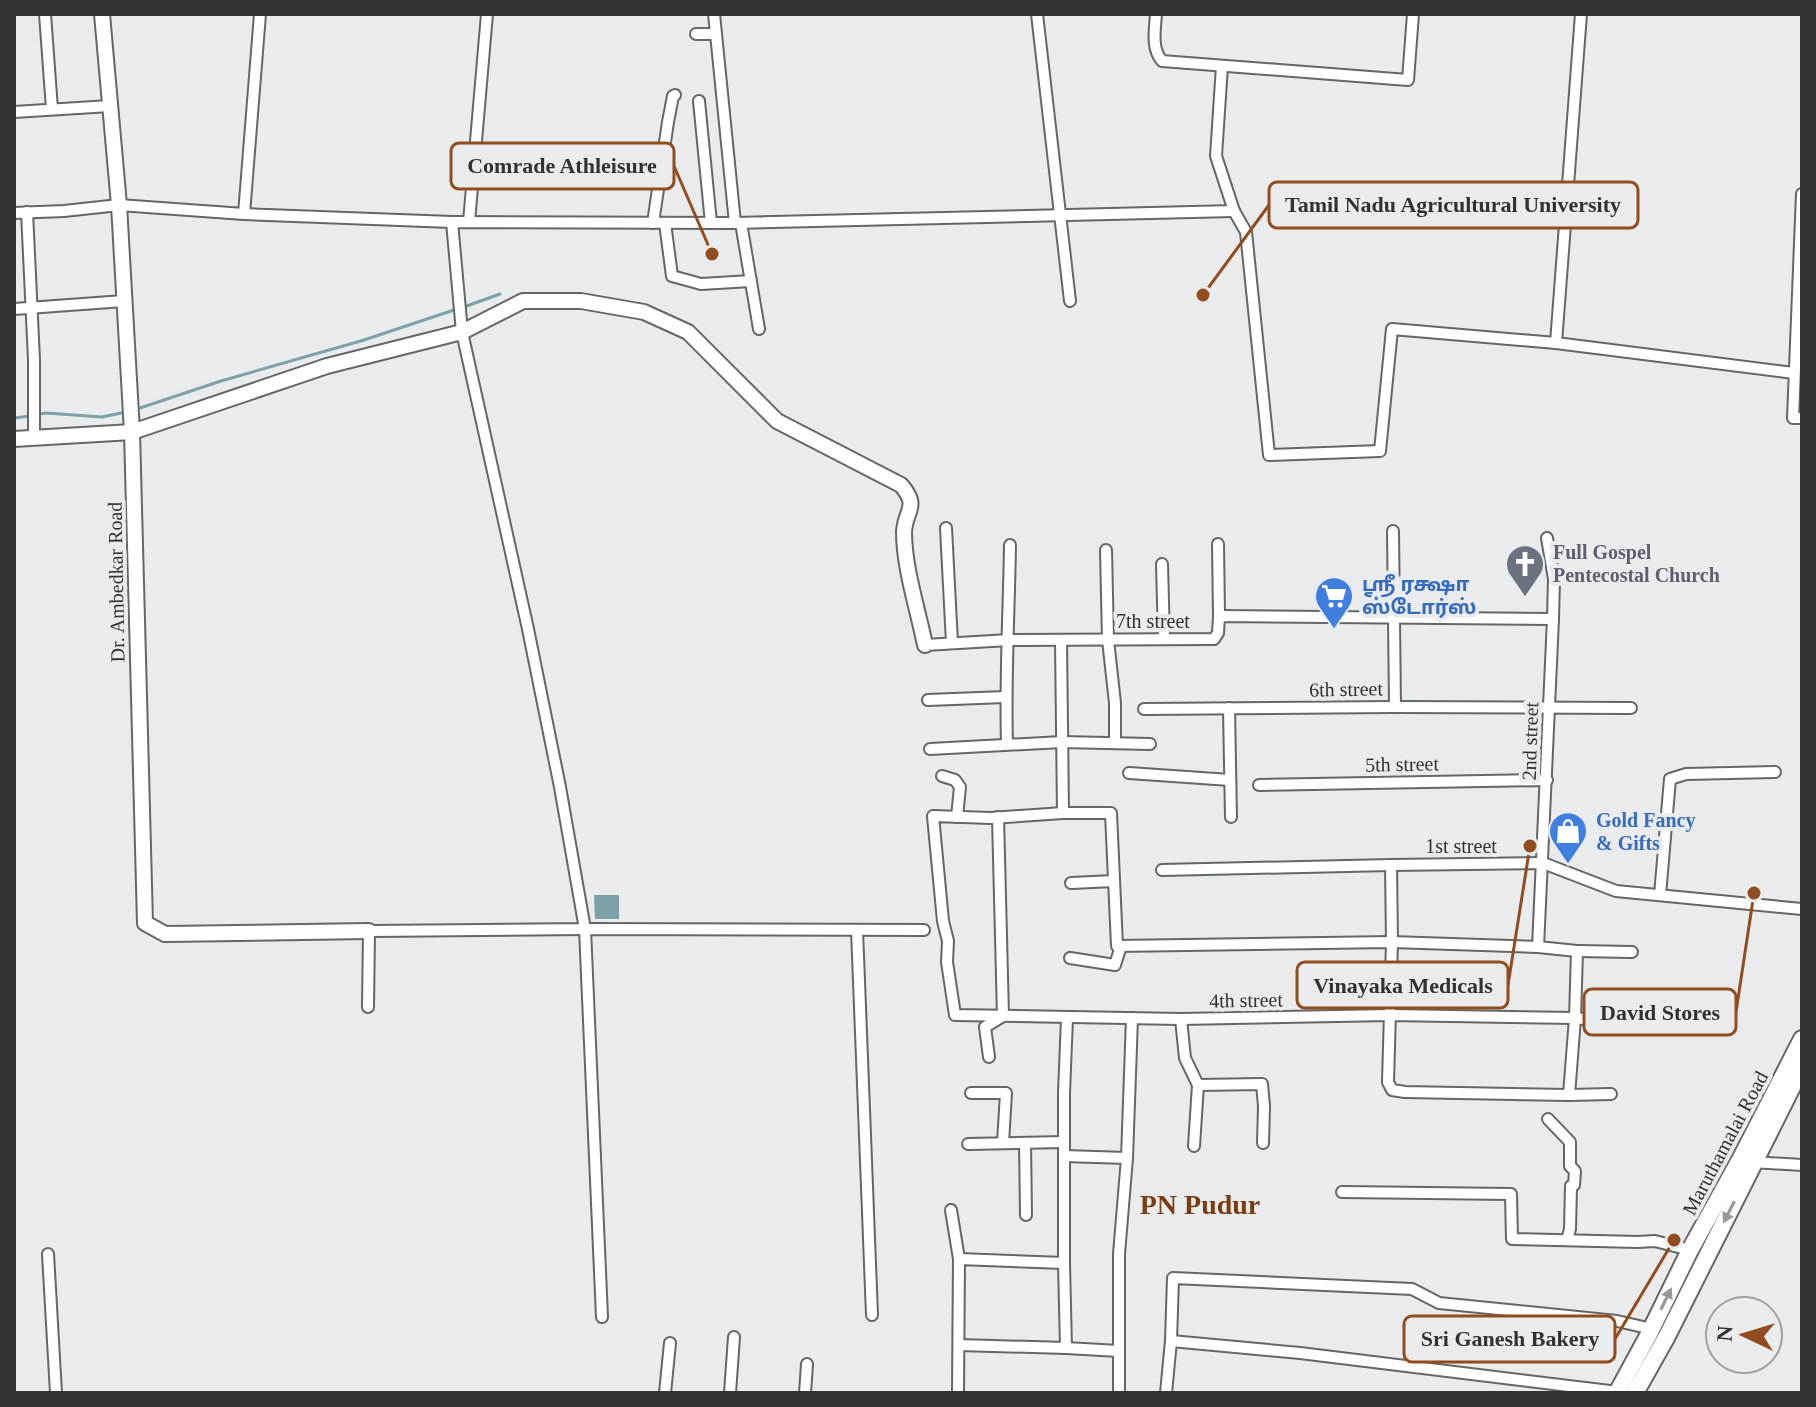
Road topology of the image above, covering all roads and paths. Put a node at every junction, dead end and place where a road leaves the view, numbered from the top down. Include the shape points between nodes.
1 (45, 14) edge
2 (102, 14) edge
3 (260, 14) edge
4 (487, 14) edge
5 (714, 14) edge
6 (1037, 14) edge
7 (1156, 14) edge
8 (1413, 14) edge
9 (1581, 14) edge
10 (696, 34) dead end
11 (716, 34) junction
12 (1222, 66) junction
13 (675, 95) dead end
14 (699, 101) dead end
15 (110, 106) junction
16 (52, 109) junction
17 (14, 112) edge
18 (1802, 194) edge
19 (119, 205) junction
20 (1234, 211) junction
21 (27, 212) junction
22 (14, 213) edge
23 (244, 214) junction
24 (1060, 216) junction
25 (452, 222) junction
26 (469, 222) junction
27 (659, 223) junction
28 (711, 223) junction
29 (738, 223) junction
30 (751, 281) junction
31 (124, 301) junction
32 (1070, 301) dead end
33 (31, 308) junction
34 (14, 309) edge
35 (759, 329) dead end
36 (462, 332) junction
37 (1556, 343) junction
38 (1794, 373) junction
39 (1802, 418) edge
40 (132, 432) junction
41 (34, 437) junction
42 (14, 439) edge
43 (946, 528) dead end
44 (1393, 531) dead end
45 (1547, 538) dead end
46 (1218, 544) dead end
47 (1010, 545) dead end
48 (1106, 550) dead end
49 (1162, 564) dead end
50 (1219, 616) junction
51 (1394, 617) junction
52 (1553, 619) junction
53 (1164, 639) junction
54 (1009, 640) junction
55 (1061, 640) junction
56 (1108, 640) junction
57 (952, 643) junction
58 (925, 645) joint
59 (1005, 697) junction
60 (928, 700) dead end
61 (1395, 707) junction
62 (1229, 708) junction
63 (1549, 708) junction
64 (1631, 708) dead end
65 (1144, 709) dead end
66 (1062, 742) junction
67 (1115, 743) junction
68 (1007, 744) junction
69 (1150, 744) dead end
70 (930, 749) dead end
71 (1775, 772) dead end
72 (1129, 773) dead end
73 (942, 776) dead end
74 (1230, 780) junction
75 (1547, 780) junction
76 (1259, 785) dead end
77 (1063, 813) junction
78 (957, 817) junction
79 (998, 817) junction
80 (1231, 817) dead end
81 (1543, 863) junction
82 (1391, 865) junction
83 (1162, 870) dead end
84 (1114, 881) junction
85 (1071, 883) dead end
86 (1660, 895) junction
87 (1802, 909) edge
88 (585, 929) junction
89 (857, 930) junction
90 (924, 930) dead end
91 (369, 931) junction
92 (1392, 942) junction
93 (1121, 946) junction
94 (1538, 947) junction
95 (1577, 951) junction
96 (1632, 952) dead end
97 (1070, 958) dead end
98 (368, 1007) dead end
99 (1390, 1015) junction
100 (1003, 1016) junction
101 (1067, 1018) junction
102 (1132, 1018) junction
103 (1575, 1018) junction
104 (1181, 1019) junction
105 (1630, 1024) dead end
106 (1802, 1039) edge
107 (989, 1057) dead end
108 (1802, 1067) edge
109 (1198, 1085) junction
110 (1797, 1091) edge
111 (971, 1093) dead end
112 (1611, 1094) dead end
113 (1569, 1095) junction
114 (1548, 1119) dead end
115 (1064, 1142) junction
116 (1003, 1143) junction
117 (1025, 1143) junction
118 (1263, 1143) dead end
119 (968, 1144) dead end
120 (1194, 1146) dead end
121 (1064, 1156) junction
122 (1127, 1158) junction
123 (1747, 1160) junction
124 (1802, 1165) edge
125 (1342, 1192) dead end
126 (951, 1210) dead end
127 (1026, 1215) dead end
128 (1567, 1240) junction
129 (1690, 1250) junction
130 (48, 1254) dead end
131 (959, 1259) junction
132 (1064, 1263) junction
133 (872, 1315) dead end
134 (602, 1317) dead end
135 (1652, 1329) junction
136 (734, 1337) dead end
137 (1171, 1341) junction
138 (670, 1343) dead end
139 (959, 1345) junction
140 (1066, 1348) junction
141 (1119, 1351) junction
142 (807, 1364) dead end
143 (56, 1393) edge
144 (665, 1393) edge
145 (730, 1393) edge
146 (805, 1393) edge
147 (958, 1393) edge
148 (1119, 1393) edge
149 (1166, 1393) edge
150 (1623, 1393) edge

1 - 16 street
2 - 15 street, Dr. Ambedkar Road
3 - 23 street
4 - 26 street
5 - 11 street
6 - 24 street
7 - 12 street via 1154,46 1162,61
8 - 12 street via 1408,80
9 - 37 street
10 - 11 street
11 - 29 street
12 - 20 street via 1216,156
13 - 27 street
14 - 28 street
15 - 16 street
15 - 19 street, Dr. Ambedkar Road
16 - 17 street
18 - 38 street
19 - 21 street
19 - 23 street
19 - 31 street, Dr. Ambedkar Road
20 - 24 street
20 - 37 street via 1246,232 1269,455 1380,451 1392,329
21 - 22 street
21 - 33 street
23 - 25 street
24 - 29 street
24 - 32 street
25 - 26 street
25 - 36 street
26 - 27 street
27 - 28 street
27 - 30 street via 672,276 701,284
28 - 29 street
29 - 30 street
30 - 35 street
31 - 33 street
31 - 40 street, Dr. Ambedkar Road
33 - 34 street
33 - 41 street
36 - 40 street via 327,366
36 - 58 street via 523,301 581,301 644,312 688,332 777,421 908,493 905,541
36 - 88 street via 531,644
37 - 38 street
38 - 39 street via 1793,418
40 - 41 street
40 - 91 street, Dr. Ambedkar Road via 145,923 165,934
41 - 42 street
43 - 57 street
44 - 51 street
45 - 52 street, 2nd street
46 - 50 street
47 - 54 street
48 - 56 street
49 - 53 street
50 - 51 street, 7th street
50 - 53 street, 7th street via 1214,639
51 - 52 street, 7th street
51 - 61 street
52 - 63 street, 2nd street
53 - 56 street, 7th street
54 - 55 street, 7th street
54 - 57 street, 7th street
54 - 59 street
55 - 56 street, 7th street
55 - 66 street
56 - 67 street
57 - 58 street, 7th street
59 - 60 street
59 - 68 street
61 - 62 street, 6th street
61 - 63 street, 6th street
62 - 65 street, 6th street
62 - 74 street
63 - 64 street, 6th street
63 - 75 street, 2nd street
66 - 67 street
66 - 68 street
66 - 77 street
67 - 69 street
68 - 70 street
71 - 86 street via 1670,779
72 - 74 street
73 - 78 street via 960,787
74 - 80 street
75 - 76 street, 5th street
75 - 81 street, 2nd street
77 - 79 street
77 - 84 street via 1111,813
78 - 79 street
78 - 100 street, 4th street via 933,816 955,1015
79 - 100 street
81 - 82 street, 1st street
81 - 86 street, 1st street via 1616,891
81 - 94 street, 2nd street
82 - 83 street, 1st street
82 - 92 street
84 - 85 street
84 - 93 street
86 - 87 street, 1st street
88 - 89 street
88 - 91 street
88 - 134 street
89 - 90 street
89 - 133 street
91 - 98 street
92 - 93 street
92 - 94 street
92 - 99 street
93 - 97 street via 1115,965
94 - 95 street
95 - 96 street
95 - 103 street
99 - 103 street, 4th street
99 - 104 street, 4th street
99 - 113 street via 1392,1090
100 - 101 street, 4th street
100 - 107 street via 985,1027
101 - 102 street, 4th street
101 - 115 street
102 - 104 street, 4th street
102 - 122 street
103 - 105 street, 4th street
103 - 113 street
104 - 109 street via 1185,1058
106 - 123 main road, Maruthamalai Road
108 - 110 main road, Maruthamalai Road
109 - 118 street via 1262,1084
109 - 120 street
110 - 123 main road, Maruthamalai Road
111 - 116 street via 1006,1093
112 - 113 street
114 - 128 street via 1570,1142 1570,1166 1575,1171
115 - 117 street
115 - 121 street
116 - 117 street
116 - 119 street
117 - 127 street
121 - 122 street
121 - 132 street
122 - 141 street via 1119,1254
123 - 124 street
123 - 129 main road, Maruthamalai Road
123 -> 150 main road, Maruthamalai Road via 1667,1336
125 - 128 street via 1511,1194 1512,1239
126 - 131 street
128 - 129 street via 1655,1241
135 -> 129 main road, Maruthamalai Road
130 - 143 street
131 - 132 street
131 - 139 street
132 - 140 street
135 - 137 street via 1439,1303 1412,1289 1173,1278
135 - 150 main road, Maruthamalai Road
136 - 145 street
137 - 149 street
137 - 150 street
138 - 144 street
139 - 140 street
139 - 147 street
140 - 141 street
141 - 148 street
142 - 146 street

